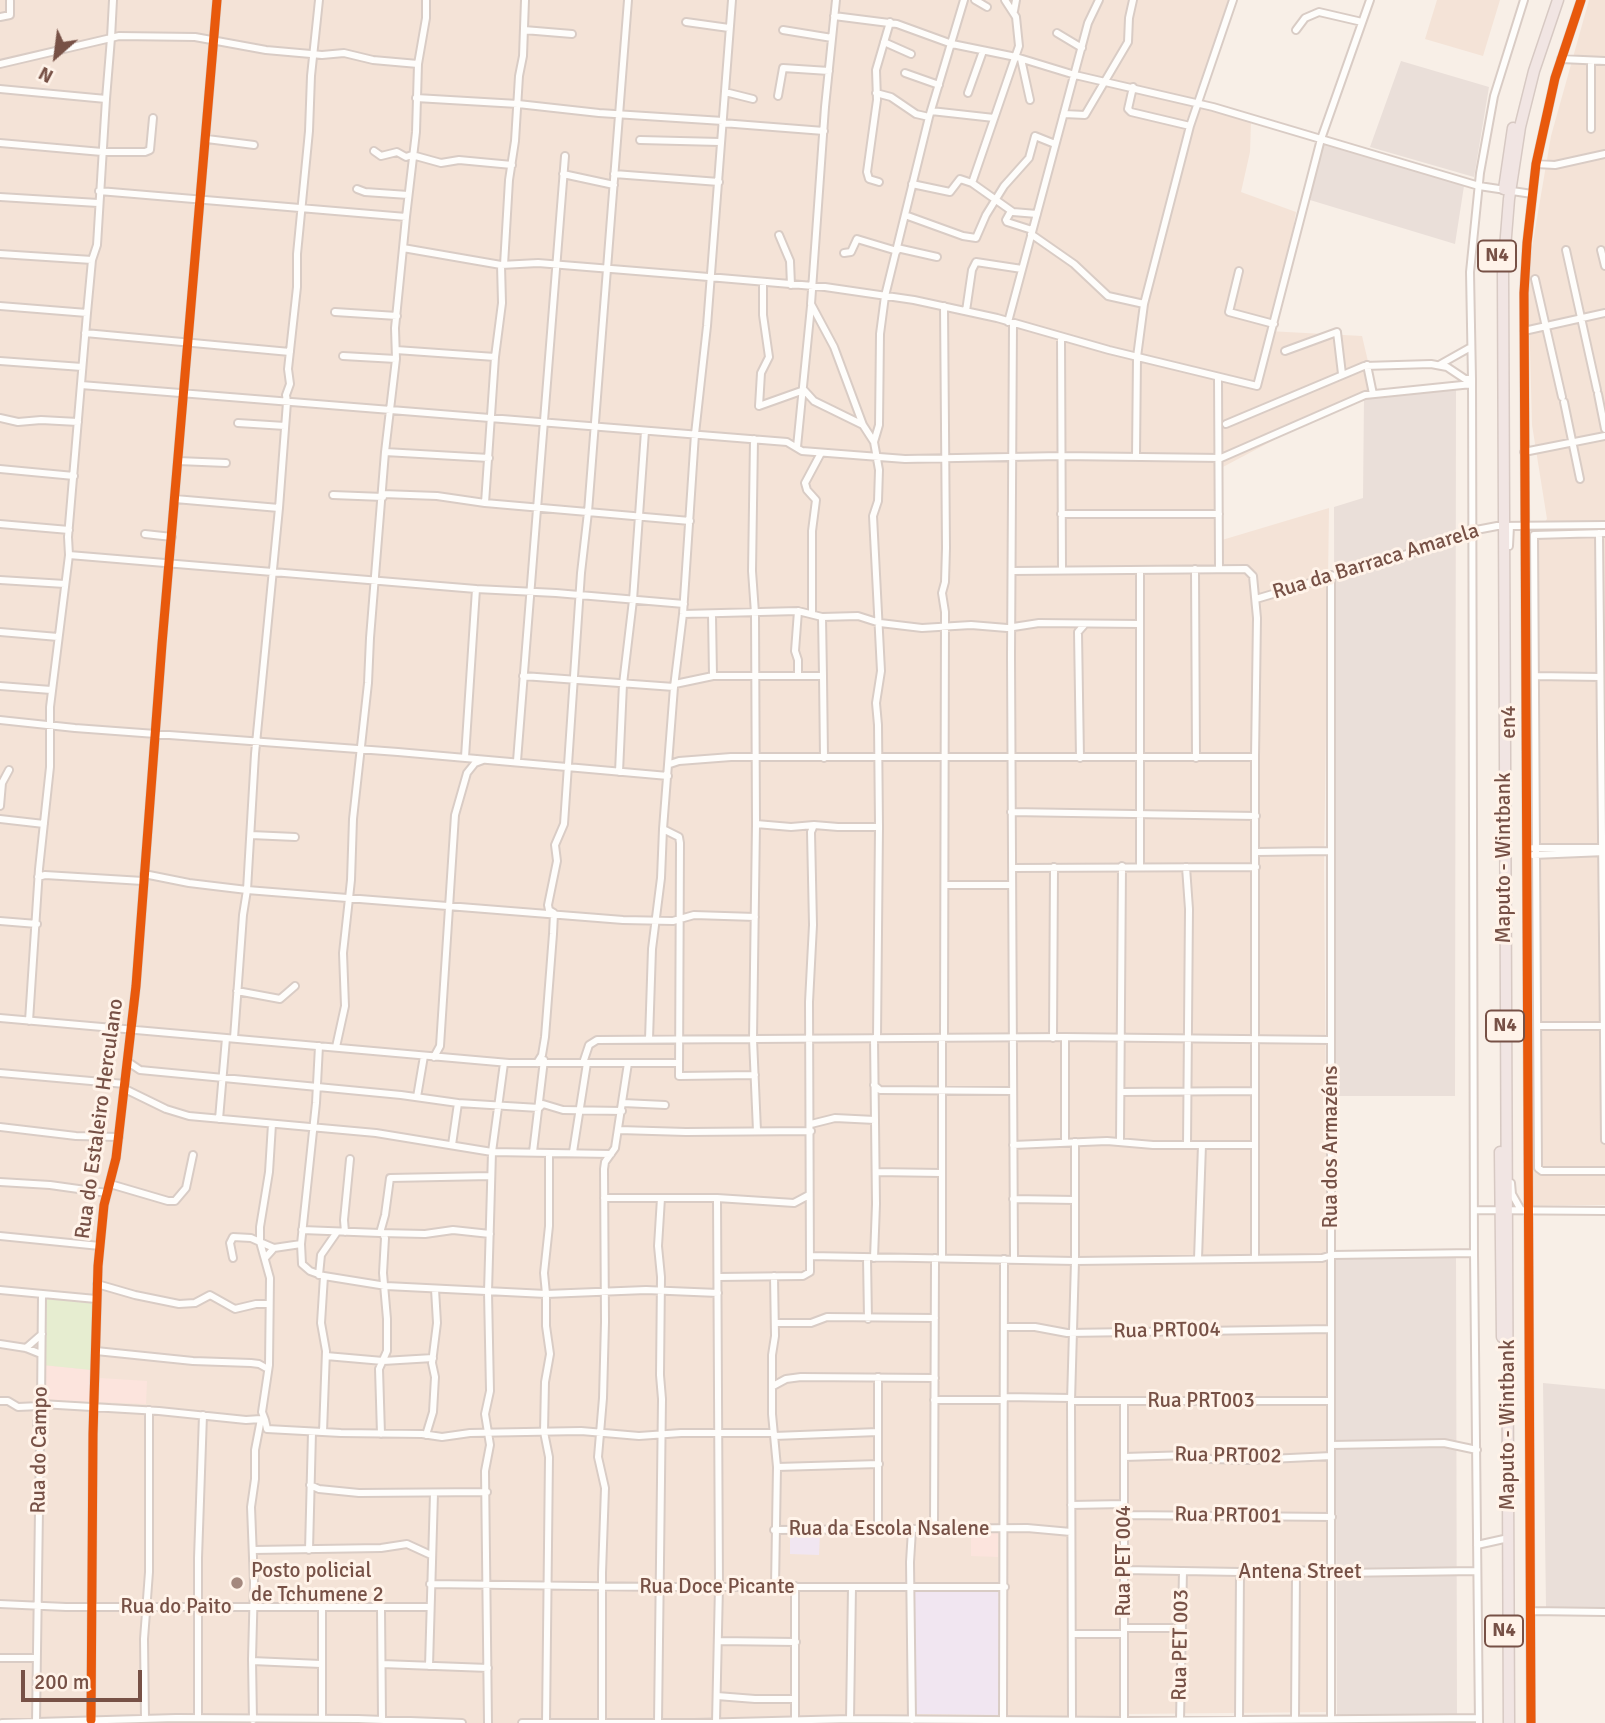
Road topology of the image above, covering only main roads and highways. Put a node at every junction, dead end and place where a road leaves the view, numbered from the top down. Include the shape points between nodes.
1 (1552, 0) edge
2 (1558, 0) edge
3 (1507, 190) junction
4 (1504, 1209) junction
5 (1507, 1723) edge

1 - 3 highway, Maputo - Wintbank / N4 via 1517,112
2 - 3 highway, Maputo - Wintbank / N4 via 1525,103
3 - 4 highway, Maputo - Wintbank / N4 via 1497,273 1503,526
4 - 5 highway, Maputo - Wintbank / N4
4 - 5 highway, Maputo - Wintbank / N4

